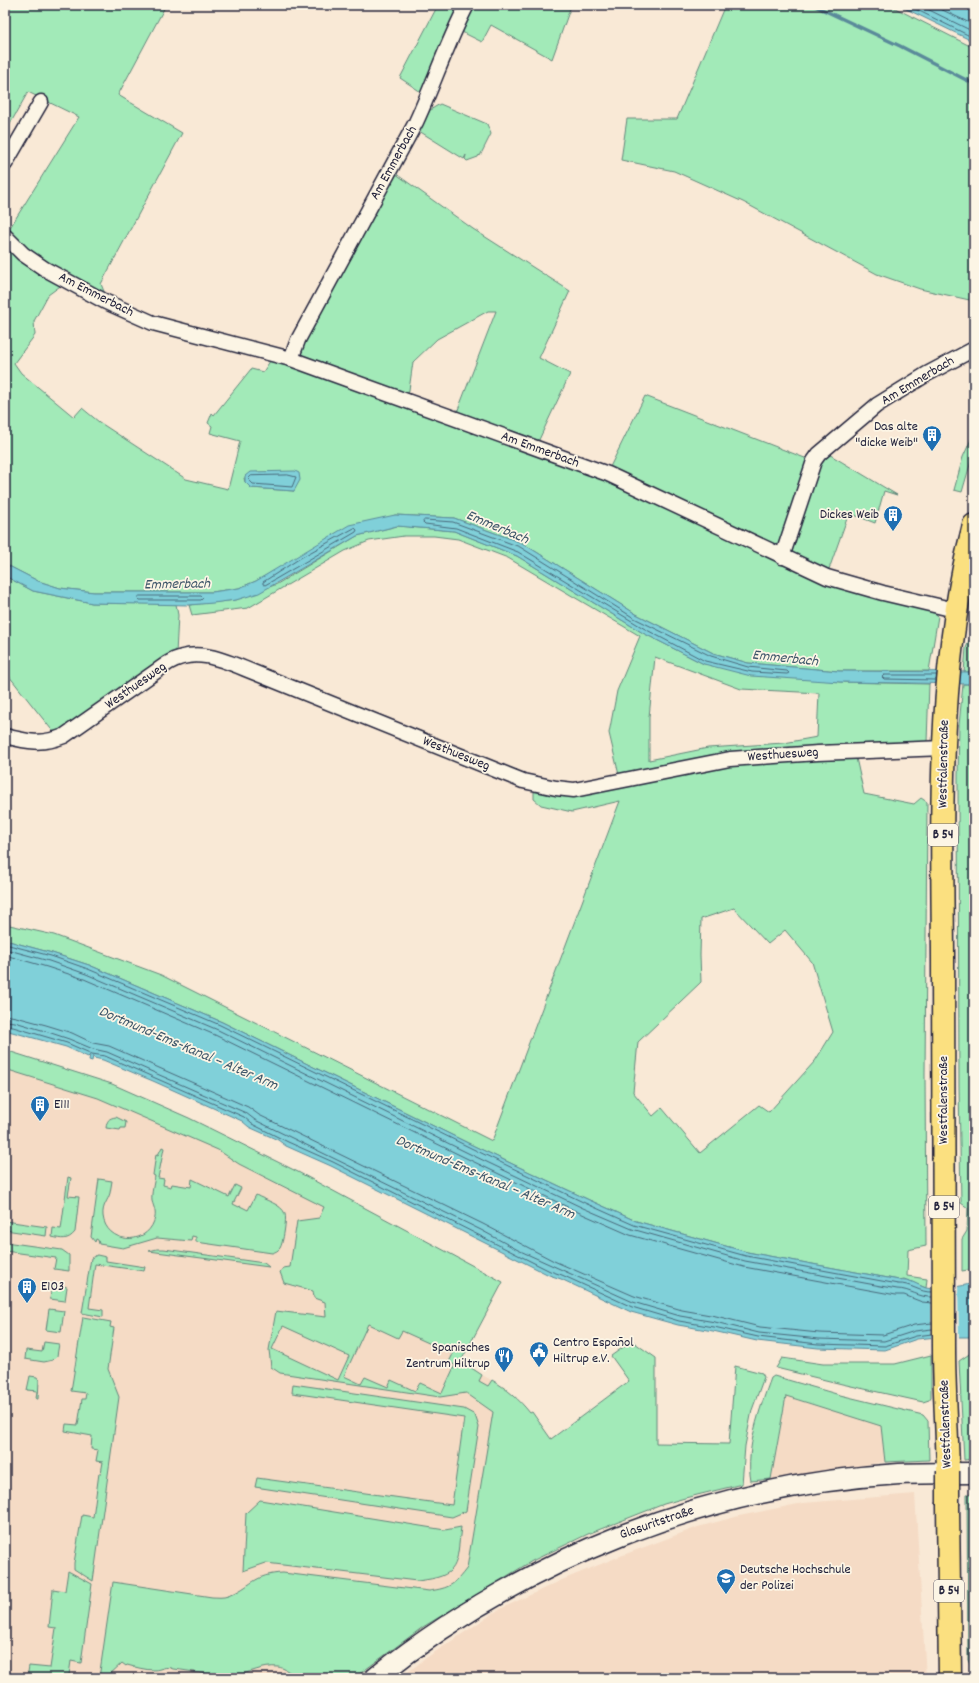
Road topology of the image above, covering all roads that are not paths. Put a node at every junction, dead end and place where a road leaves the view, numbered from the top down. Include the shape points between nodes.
1 (467, 5) edge
2 (41, 102) dead end
3 (5, 164) edge
4 (5, 236) edge
5 (974, 349) edge
6 (291, 359) junction
7 (974, 525) edge
8 (782, 557) junction
9 (955, 610) junction
10 (5, 736) edge
11 (944, 748) junction
12 (974, 1473) edge
13 (375, 1678) edge
14 (950, 1678) edge

1 - 6 street, Am Emmerbach via 443,55 416,122 298,340
2 - 3 street
4 - 6 street, Am Emmerbach via 23,254 45,269 101,300 153,323
5 - 8 street, Am Emmerbach via 877,405 819,454 814,461
6 - 8 street, Am Emmerbach via 608,474
7 - 9 main road, Westfalenstraße / B 54
8 - 9 street, Am Emmerbach via 827,577
9 - 11 main road, Westfalenstraße / B 54
10 - 11 street, Westhuesweg via 38,742 64,736 168,663 180,657 196,654 216,657 523,781 556,788 574,790 730,759
11 - 14 main road, Westfalenstraße / B 54, bridge via 944,1348
12 - 13 main road, Glasuritstraße via 899,1474 832,1481 757,1494 668,1518 585,1550 504,1590 438,1631

